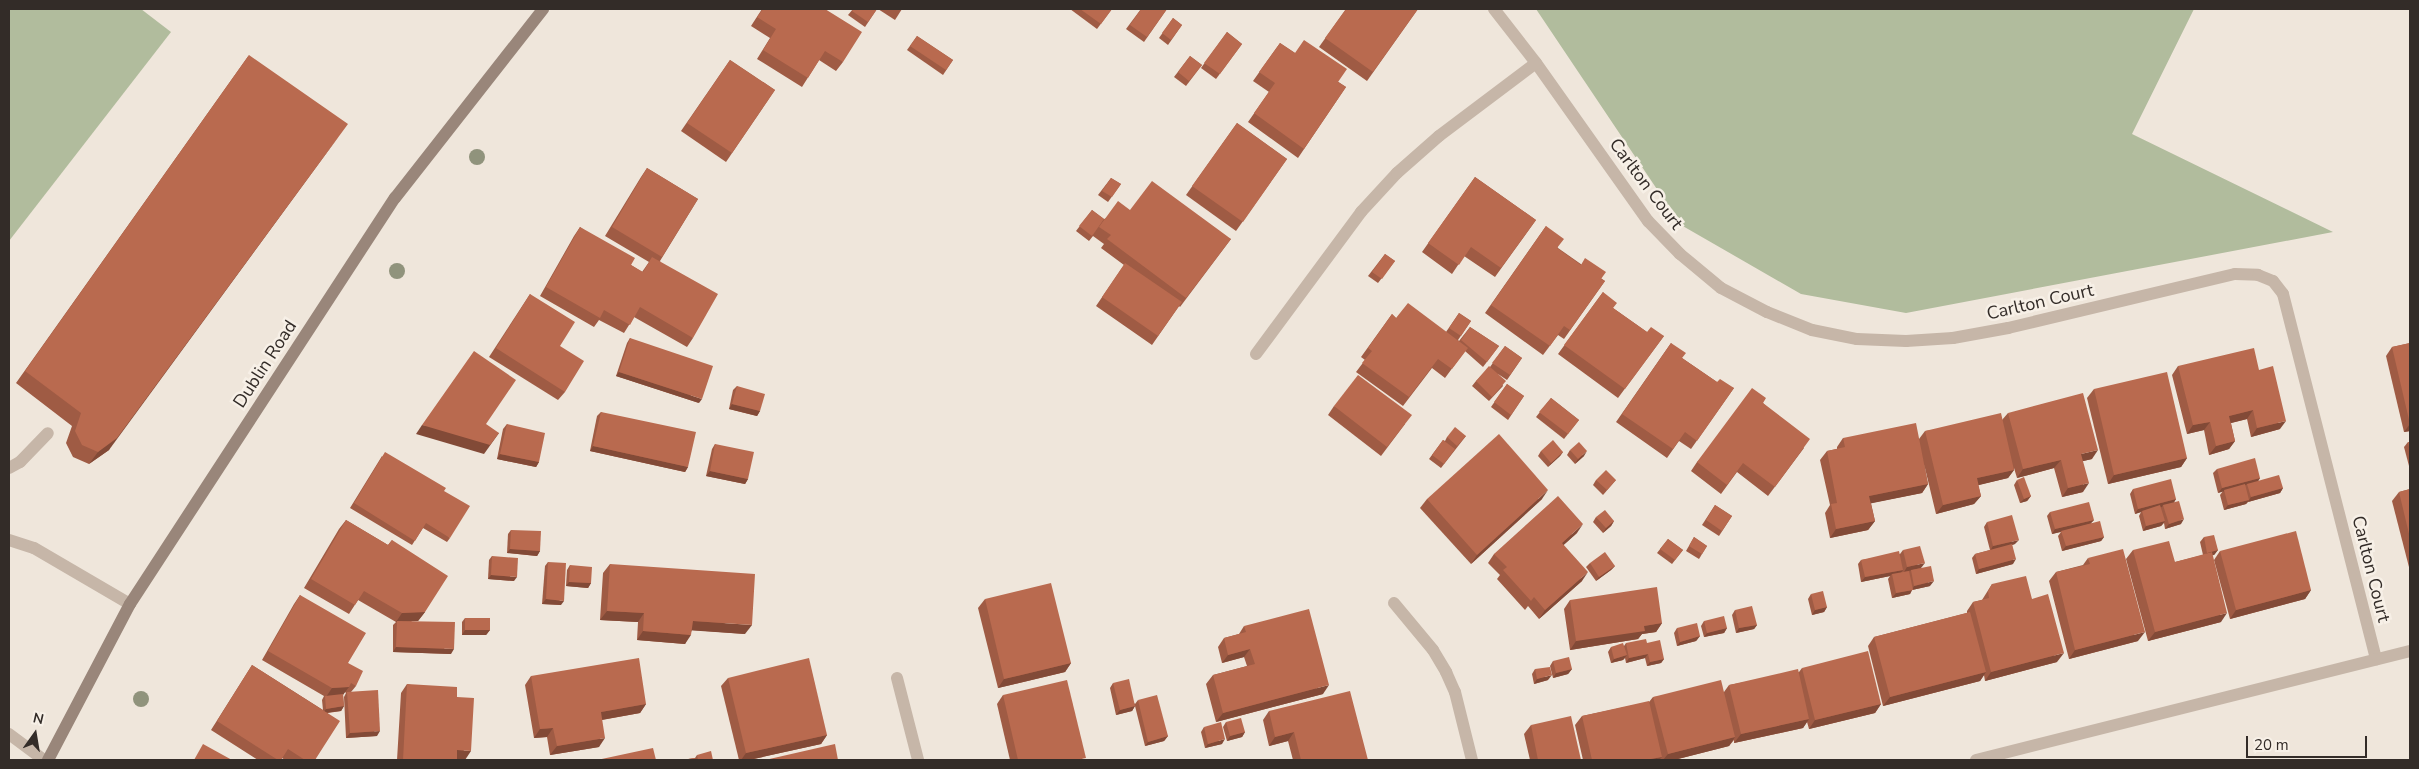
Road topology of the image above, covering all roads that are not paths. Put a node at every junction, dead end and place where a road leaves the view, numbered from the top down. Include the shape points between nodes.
1 (543, 9) edge
2 (1494, 9) edge
3 (1536, 62) junction
4 (1256, 354) dead end
5 (48, 433) dead end
6 (9, 468) edge
7 (9, 540) edge
8 (1394, 603) dead end
9 (130, 604) junction
10 (2410, 651) edge
11 (2376, 659) junction
12 (897, 678) dead end
13 (9, 734) edge
14 (44, 760) edge
15 (48, 760) edge
16 (918, 760) edge
17 (1472, 760) edge
18 (1976, 760) edge

1 - 9 main road, Dublin Road via 395,198
2 - 3 street, Carlton Court
3 - 4 street via 1439,136 1397,173 1355,220
3 - 11 street, Carlton Court via 1648,221 1680,254 1721,288 1767,312 1812,330 1857,339 1906,341 1953,338 2018,326 2236,274 2258,275 2273,281 2283,294
5 - 6 street via 20,462
7 - 9 street via 34,548
8 - 17 street via 1433,650 1446,672 1455,692
9 - 15 main road, Dublin Road
10 - 11 street
11 - 18 street
12 - 16 street
13 - 14 street

